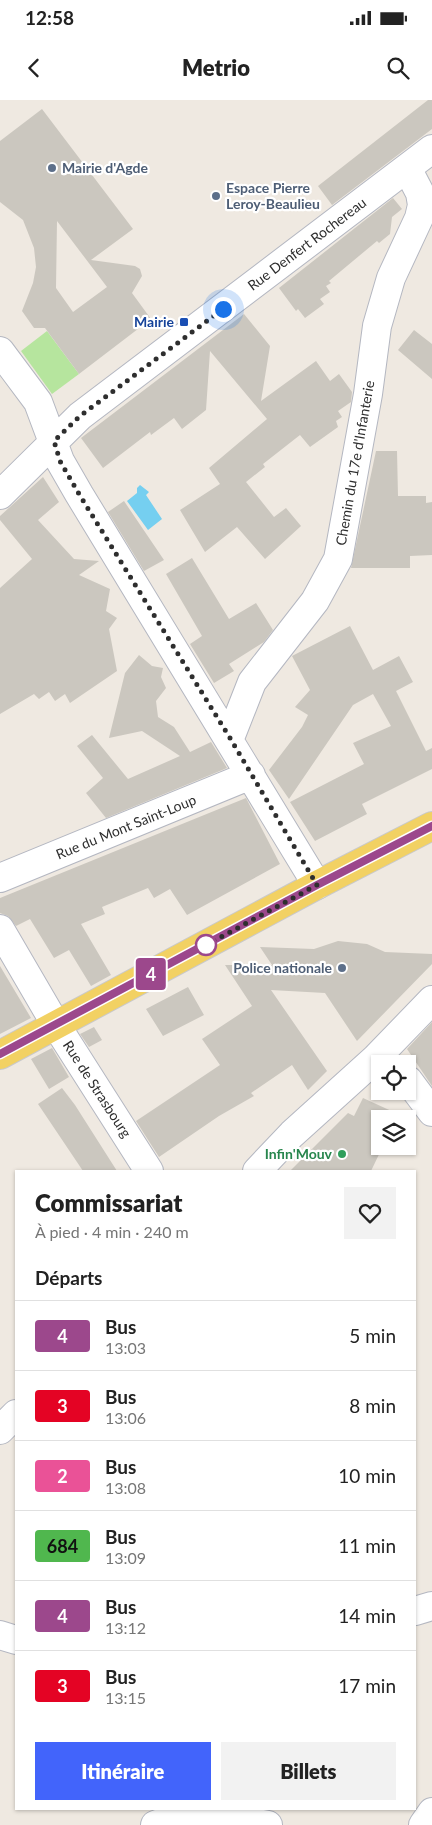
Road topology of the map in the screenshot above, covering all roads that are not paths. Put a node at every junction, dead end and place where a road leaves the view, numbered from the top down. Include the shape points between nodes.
1 (432, 149) edge
2 (406, 168) junction
3 (0, 352) edge
4 (54, 441) junction
5 (0, 495) edge
6 (230, 738) junction
7 (251, 775) junction
8 (432, 826) edge
9 (0, 878) edge
10 (317, 885) junction
11 (0, 929) edge
12 (432, 1000) edge
13 (56, 1025) junction
14 (0, 1054) edge
15 (384, 1055) edge
16 (371, 1068) edge
17 (416, 1091) edge
18 (432, 1112) edge
19 (148, 1170) edge
20 (258, 1170) edge
21 (15, 1415) edge
22 (0, 1430) edge
23 (432, 1606) edge
24 (416, 1611) edge
25 (0, 1635) edge
26 (15, 1640) edge
27 (432, 1812) edge
28 (155, 1825) edge
29 (268, 1825) edge
30 (423, 1825) edge

1 - 2 street, Rue Denfert Rochereau
2 - 4 street, Rue Denfert Rochereau via 80,416
2 - 6 street, Chemin du 17e d'Infanterie via 420,193 422,205 391,278 377,326 338,560 316,601 252,682
3 - 4 street via 38,402
4 - 5 street, Rue Denfert Rochereau
4 - 6 street via 60,461 79,494
6 - 7 street
7 - 9 street, Rue du Mont Saint-Loup
7 - 10 street
8 - 10 main road
10 - 13 main road
11 - 13 street, Rue de Strasbourg
12 - 15 street
13 - 14 main road
13 - 19 street, Rue de Strasbourg
16 - 20 street via 292,1134
17 - 18 street
21 - 22 street
23 - 24 street
25 - 26 street
27 - 30 street
28 - 29 street via 193,1811

